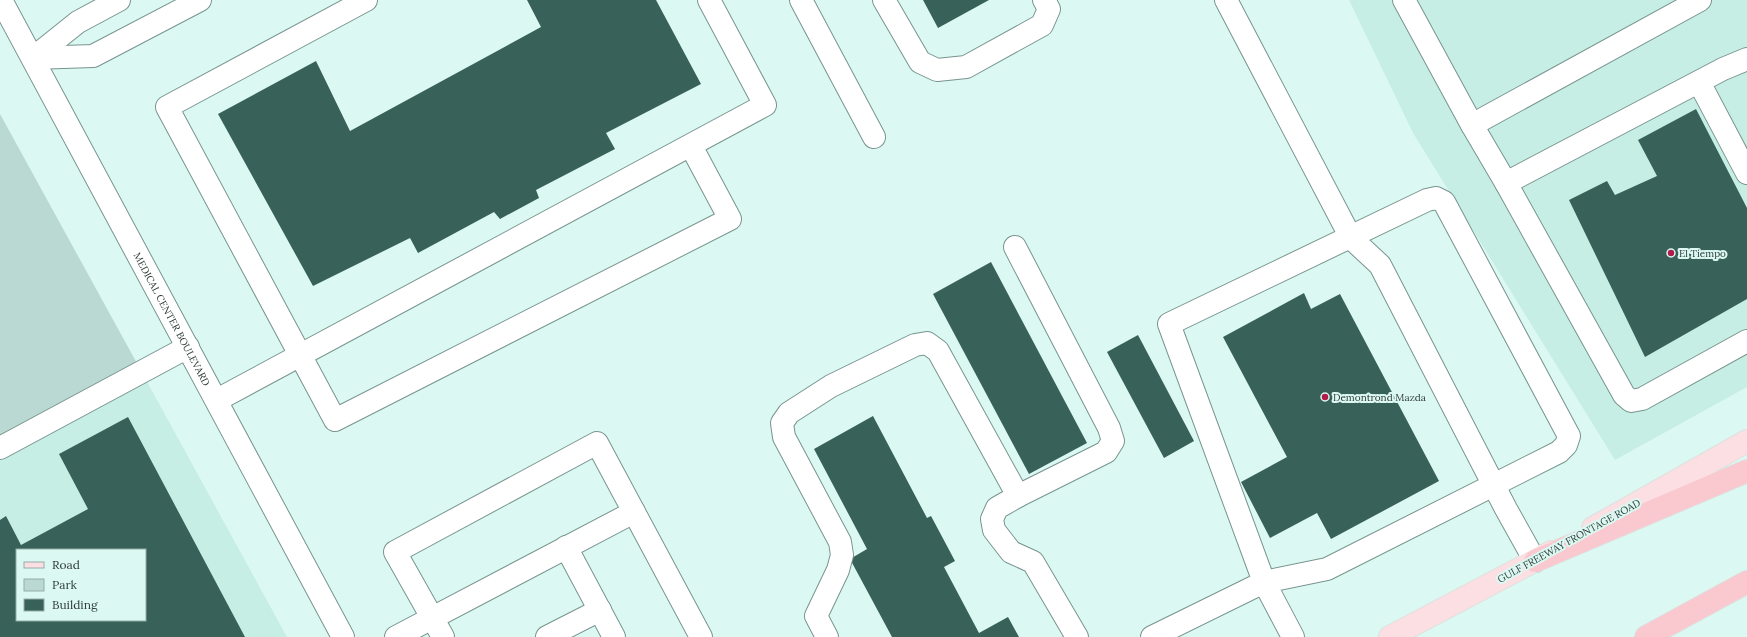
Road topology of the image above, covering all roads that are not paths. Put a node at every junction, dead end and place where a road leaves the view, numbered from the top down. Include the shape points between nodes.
1 (1, 0) edge
2 (118, 0) edge
3 (200, 0) edge
4 (366, 0) edge
5 (709, 0) edge
6 (800, 0) edge
7 (884, 0) edge
8 (1044, 0) edge
9 (1226, 0) edge
10 (1404, 0) edge
11 (1700, 0) edge
12 (33, 58) junction
13 (1747, 59) edge
14 (1699, 82) junction
15 (1472, 125) junction
16 (874, 137) dead end
17 (691, 146) junction
18 (1747, 173) edge
19 (1506, 183) junction
20 (1351, 238) junction
21 (1015, 247) dead end
22 (1747, 341) edge
23 (188, 347) junction
24 (300, 355) junction
25 (217, 400) junction
26 (1747, 441) edge
27 (0, 448) edge
28 (1747, 471) edge
29 (1493, 484) junction
30 (1018, 496) junction
31 (634, 512) junction
32 (566, 547) junction
33 (1535, 561) junction
34 (1264, 582) junction
35 (1747, 582) edge
36 (600, 610) junction
37 (432, 618) junction
38 (343, 637) edge
39 (396, 637) edge
40 (443, 637) edge
41 (547, 637) edge
42 (614, 637) edge
43 (701, 637) edge
44 (826, 637) edge
45 (1077, 637) edge
46 (1152, 637) edge
47 (1293, 637) edge
48 (1390, 637) edge
49 (1646, 637) edge

1 - 12 street, MEDICAL CENTER BOULEVARD
2 - 12 street via 78,22
3 - 12 street via 93,56
4 - 24 street via 167,107
5 - 17 street via 766,106
6 - 16 street
7 - 8 street via 920,62 938,70 966,67 1042,25 1049,9
9 - 20 street
10 - 15 street
11 - 15 street
12 - 23 street, MEDICAL CENTER BOULEVARD
13 - 14 street
14 - 18 street
14 - 19 street
15 - 19 street
17 - 24 street
17 - 24 street via 730,219 335,420
19 - 22 street via 1624,395 1631,401 1642,399
20 - 29 street via 1380,265
20 - 29 street via 1427,200 1436,198 1444,202 1568,436 1566,445 1559,452
20 - 34 street via 1169,324
21 - 30 street via 1109,428 1113,441 1106,452
23 - 25 street, MEDICAL CENTER BOULEVARD
23 - 27 street
24 - 25 street
25 - 38 street, MEDICAL CENTER BOULEVARD
26 - 33 main road, GULF FREEWAY FRONTAGE ROAD
28 - 33 highway
29 - 33 street
29 - 34 street via 1326,569
30 - 44 street via 938,351 927,342 915,345 831,386 789,413 782,423 784,437 840,542 842,555 838,570 816,616
30 - 45 street via 997,508 992,519 994,530 1012,552 1033,562
31 - 32 street
31 - 37 street via 597,443 395,552
31 - 43 street
32 - 36 street
32 - 37 street
33 - 48 main road, GULF FREEWAY FRONTAGE ROAD
34 - 46 street
34 - 47 street
35 - 49 highway
36 - 41 street
36 - 42 street
37 - 39 street
37 - 40 street

